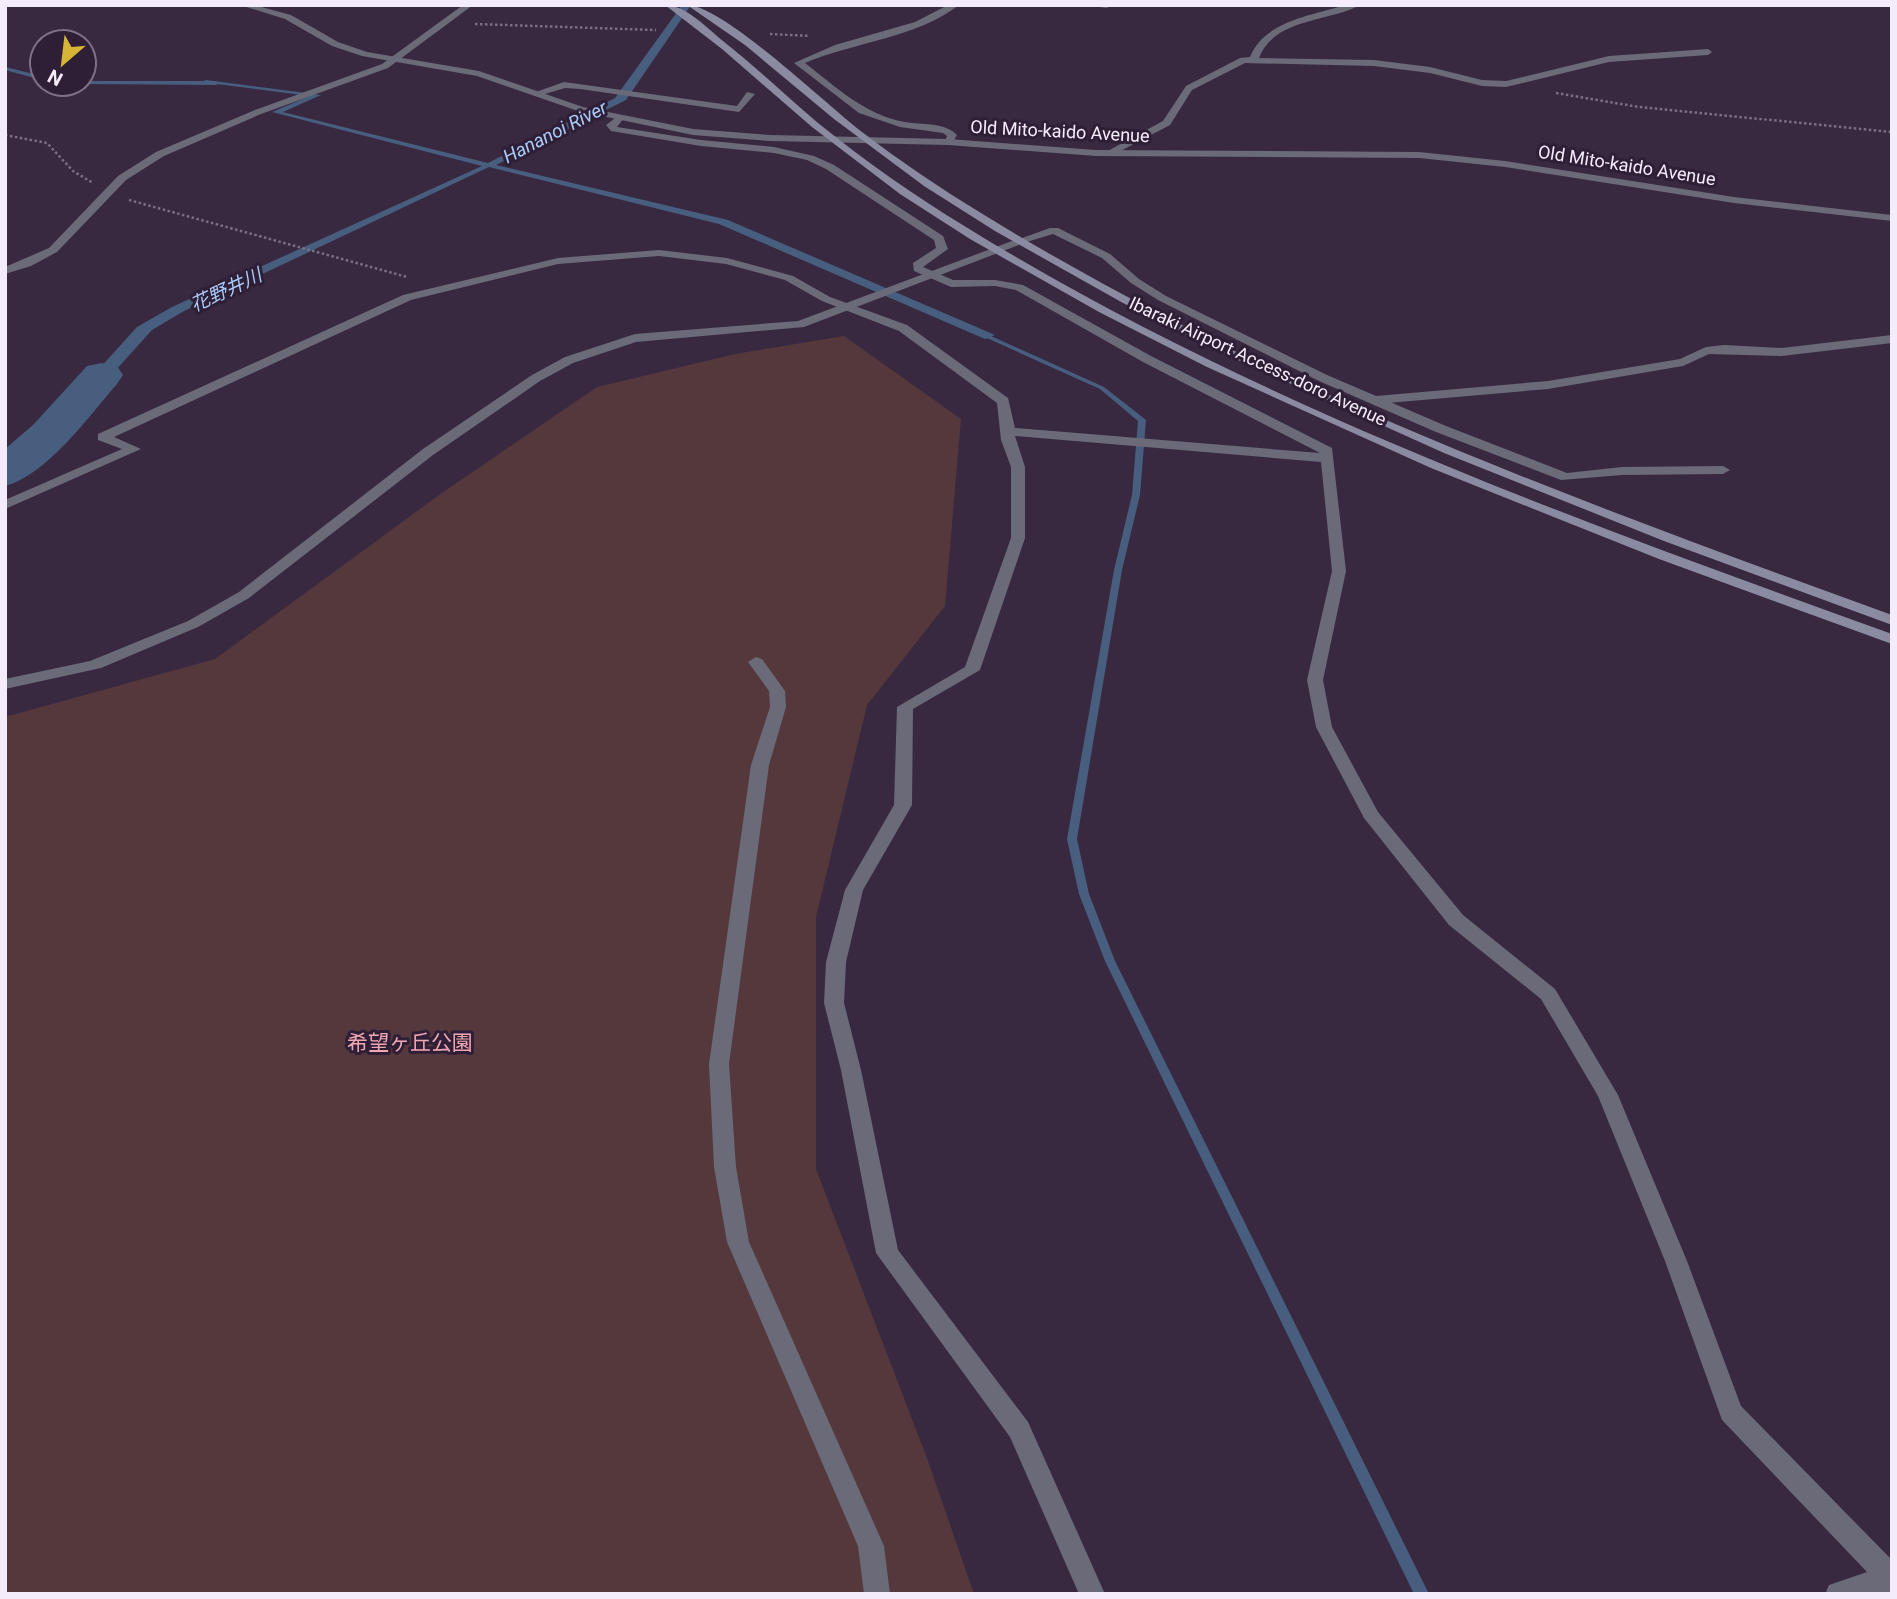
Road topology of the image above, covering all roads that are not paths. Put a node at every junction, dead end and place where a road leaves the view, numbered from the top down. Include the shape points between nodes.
1 (244, 5) edge
2 (470, 5) edge
3 (669, 5) edge
4 (691, 5) edge
5 (956, 5) edge
6 (1087, 5) edge
7 (1107, 5) edge
8 (1356, 5) edge
9 (1708, 52) dead end
10 (396, 60) junction
11 (1254, 60) junction
12 (538, 93) junction
13 (750, 94) dead end
14 (611, 117) junction
15 (866, 139) junction
16 (834, 140) junction
17 (948, 142) junction
18 (1109, 153) junction
19 (1892, 218) edge
20 (1020, 241) junction
21 (997, 251) junction
22 (5, 271) edge
23 (928, 275) junction
24 (847, 306) junction
25 (1892, 339) edge
26 (1376, 400) junction
27 (1009, 430) junction
28 (1327, 458) junction
29 (1723, 470) dead end
30 (5, 505) edge
31 (1892, 620) edge
32 (1892, 639) edge
33 (756, 662) dead end
34 (5, 684) edge
35 (1891, 1578) edge
36 (877, 1594) edge
37 (1092, 1594) edge
38 (1838, 1594) edge

1 - 10 street, Old Mito-kaido Avenue via 288,17 348,50
2 - 10 street
3 - 16 main road, Ibaraki Airport Access-doro Avenue
4 - 15 main road, Ibaraki Airport Access-doro Avenue via 769,60
5 - 17 street via 915,26 840,46 800,63 862,111 900,124 946,130 952,135
6 - 7 street
8 - 11 street via 1270,34 1255,50
9 - 11 street via 1609,59 1513,83 1482,83 1374,62
10 - 12 street, Old Mito-kaido Avenue via 479,74
10 - 22 street via 160,154 122,178 53,250
11 - 18 street via 1243,60 1189,88 1167,123
12 - 13 street via 564,85 580,86 739,108
12 - 14 street, Old Mito-kaido Avenue
14 - 16 street, Old Mito-kaido Avenue via 717,134
14 - 23 street via 614,129 795,153 830,167 939,238 942,249 938,254 917,265
15 - 16 street, Old Mito-kaido Avenue
15 - 17 street, Old Mito-kaido Avenue
15 - 20 main road, Ibaraki Airport Access-doro Avenue
16 - 21 main road, Ibaraki Airport Access-doro Avenue
17 - 18 street, Old Mito-kaido Avenue
18 - 19 street, Old Mito-kaido Avenue via 1419,155
20 - 21 street
20 - 26 street via 1054,230 1106,256 1163,298
20 - 31 main road, Ibaraki Airport Access-doro Avenue via 1234,356 1376,421 1556,495
21 - 23 street
21 - 32 main road, Ibaraki Airport Access-doro Avenue via 1095,305 1361,432 1541,506
23 - 24 street
23 - 28 street via 951,284 1019,287 1327,451
24 - 27 street via 903,328 971,376 1003,401
24 - 30 street via 789,278 727,261 659,253 558,261 445,287 407,297 322,334 103,437 134,449
24 - 34 street via 800,324 635,338 569,360 428,452 244,595 192,624 95,665
25 - 26 street via 1782,352 1706,351 1683,362 1548,385
26 - 29 street via 1566,477
27 - 28 street
27 - 37 street via 1018,467 1018,538 972,670 905,707 903,805 854,890 836,962 834,1003 887,1253 1019,1430
28 - 35 street via 1339,571 1315,680 1324,727 1370,814 1456,920 1548,994 1608,1095 1731,1412
33 - 36 street via 777,691 779,708 760,765 719,1064 724,1167 738,1242 871,1546
35 - 38 street

